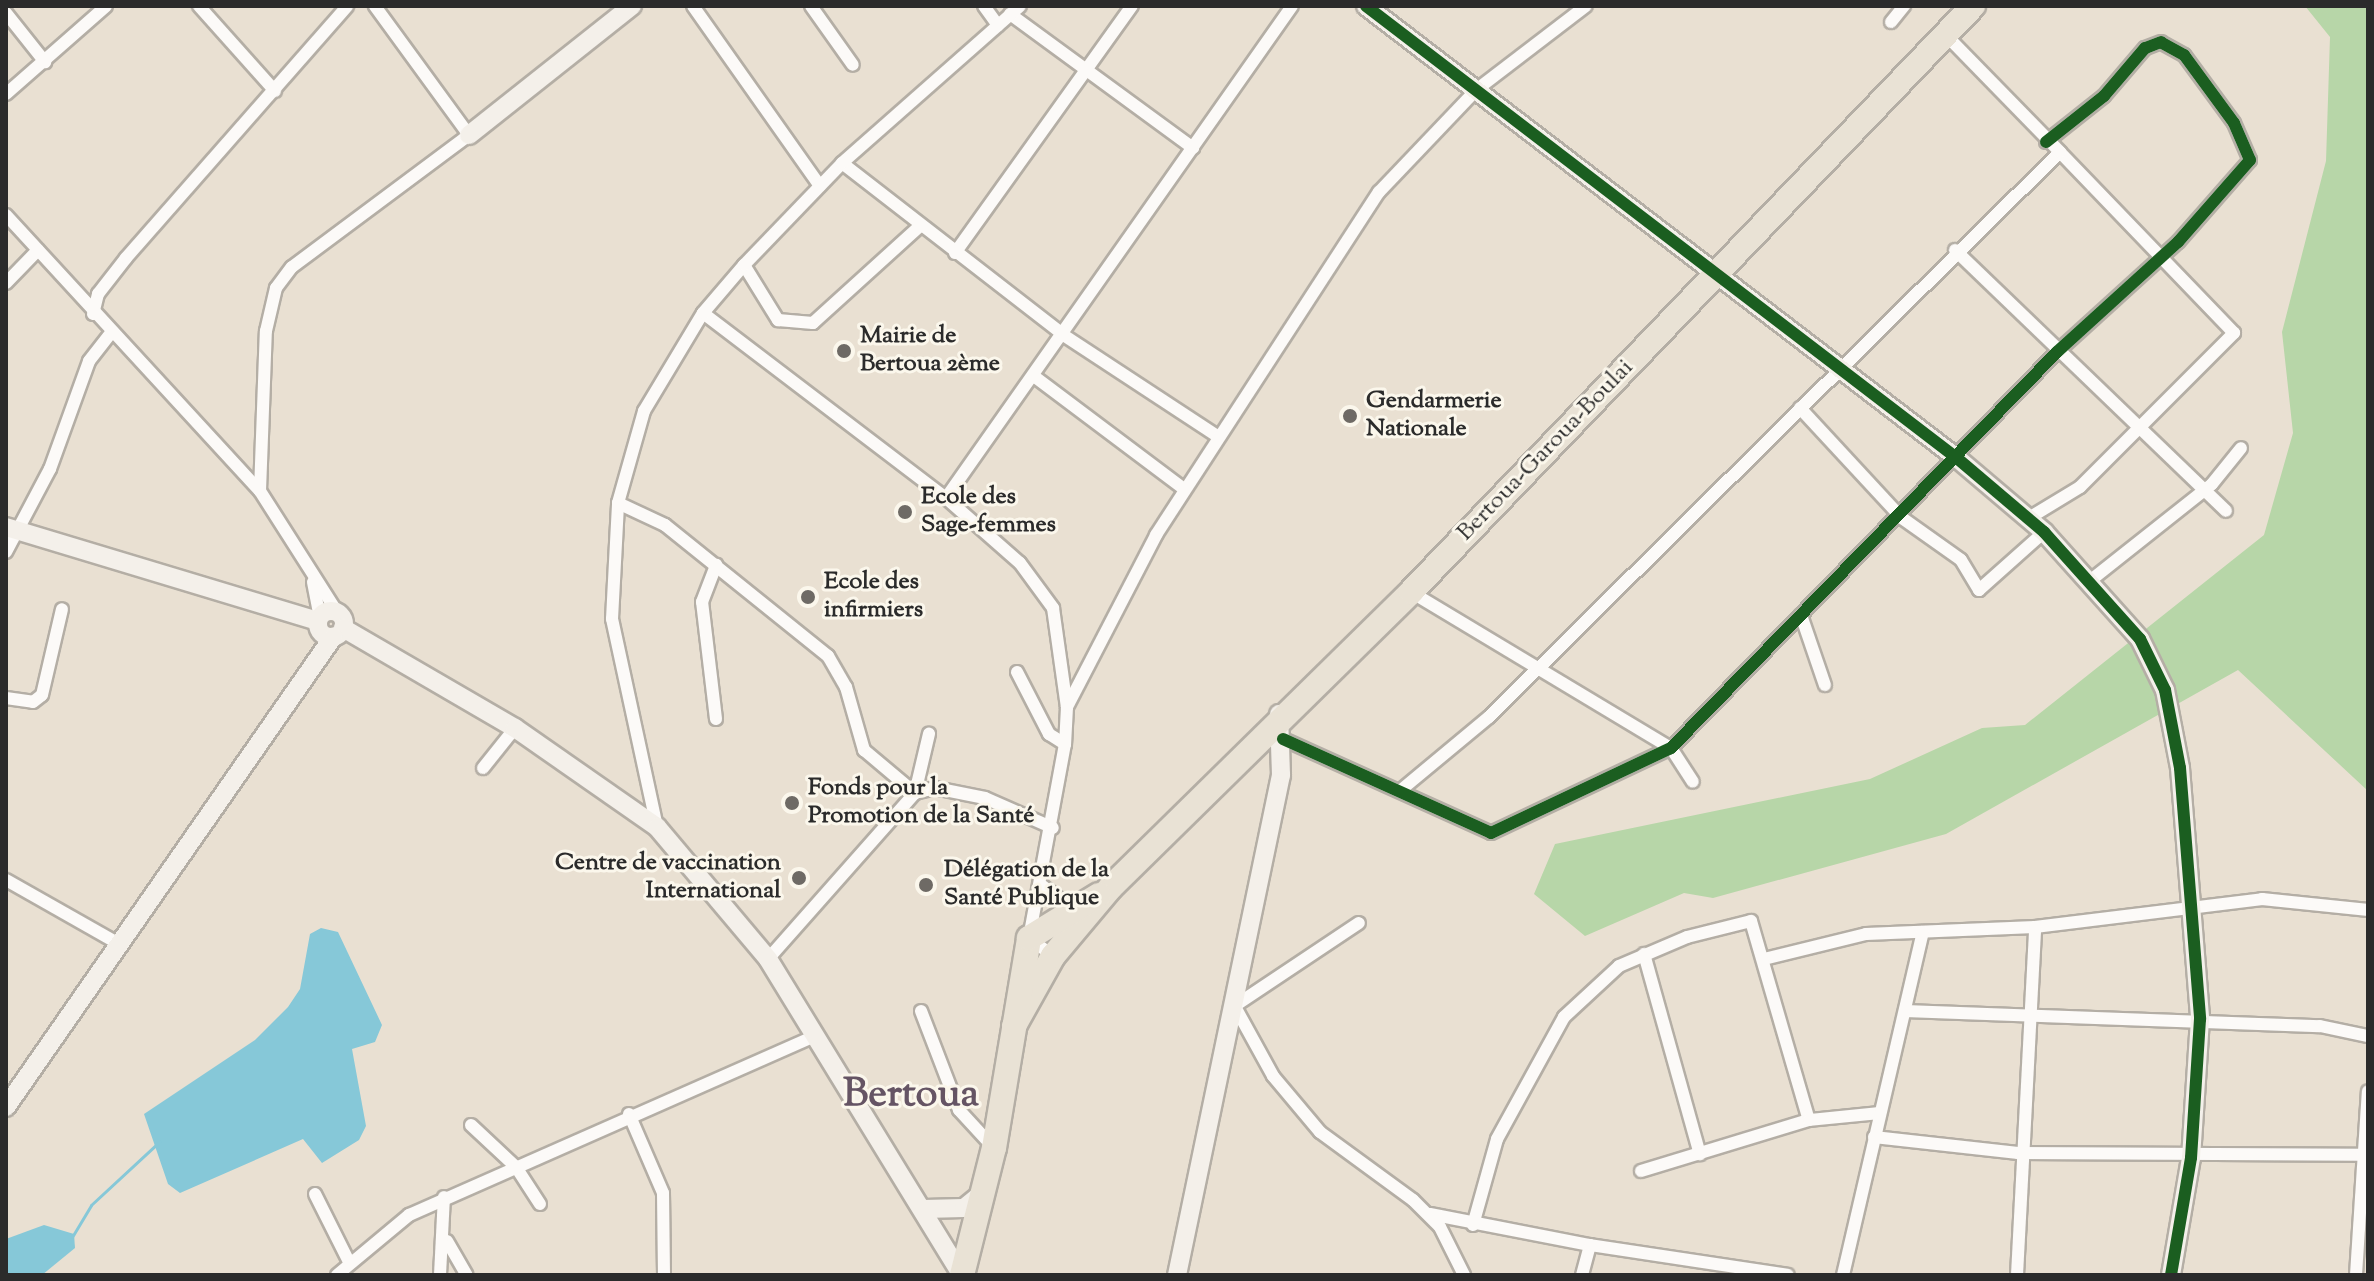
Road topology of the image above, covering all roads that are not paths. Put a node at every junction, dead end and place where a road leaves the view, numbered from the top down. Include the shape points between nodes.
1 (106, 6) edge
2 (199, 6) edge
3 (347, 6) edge
4 (375, 6) edge
5 (632, 6) edge
6 (693, 6) edge
7 (811, 6) edge
8 (984, 6) edge
9 (1132, 6) edge
10 (1292, 6) edge
11 (1366, 6) edge
12 (1586, 6) edge
13 (1904, 6) edge
14 (1973, 6) edge
15 (1015, 10) edge
16 (6, 13) edge
17 (1891, 22) dead end
18 (998, 25) junction
19 (1945, 34) junction
20 (45, 62) junction
21 (853, 65) dead end
22 (1083, 69) junction
23 (1476, 90) junction
24 (275, 91) junction
25 (6, 94) edge
26 (469, 135) junction
27 (2046, 142) junction
28 (1193, 148) junction
29 (2060, 152) junction
30 (842, 163) junction
31 (820, 186) junction
32 (6, 215) edge
33 (920, 226) junction
34 (38, 250) junction
35 (1955, 250) junction
36 (955, 253) junction
37 (2161, 257) junction
38 (744, 265) junction
39 (1717, 275) junction
40 (6, 283) edge
41 (703, 313) junction
42 (93, 314) junction
43 (110, 334) junction
44 (1065, 336) junction
45 (2057, 352) junction
46 (1837, 370) junction
47 (1035, 377) junction
48 (1800, 408) junction
49 (2139, 432) junction
50 (1217, 436) junction
51 (2241, 448) dead end
52 (1958, 459) junction
53 (1184, 489) junction
54 (2203, 490) junction
55 (260, 491) junction
56 (946, 498) junction
57 (618, 503) junction
58 (2226, 511) dead end
59 (1902, 518) junction
60 (2029, 518) junction
61 (12, 529) edge
62 (2044, 532) junction
63 (6, 552) edge
64 (716, 565) junction
65 (2091, 580) junction
66 (1411, 592) junction
67 (62, 609) dead end
68 (1801, 615) junction
69 (328, 624) junction
70 (1533, 668) junction
71 (1017, 672) dead end
72 (1825, 685) dead end
73 (6, 698) edge
74 (1067, 707) junction
75 (1279, 714) junction
76 (716, 719) dead end
77 (515, 728) junction
78 (929, 734) dead end
79 (1283, 739) junction
80 (1065, 744) junction
81 (1671, 748) junction
82 (483, 768) dead end
83 (1693, 782) dead end
84 (1401, 790) junction
85 (915, 793) junction
86 (657, 827) junction
87 (1053, 828) junction
88 (6, 880) edge
89 (1040, 884) junction
90 (2193, 908) junction
91 (2368, 910) edge
92 (1077, 914) junction
93 (1359, 923) dead end
94 (2035, 927) junction
95 (1923, 932) junction
96 (1029, 938) junction
97 (119, 944) junction
98 (1644, 954) junction
99 (1053, 956) junction
100 (768, 959) junction
101 (1764, 959) junction
102 (1236, 1004) junction
103 (921, 1011) dead end
104 (1905, 1011) junction
105 (2029, 1018) junction
106 (2200, 1019) junction
107 (1014, 1026) junction
108 (2368, 1036) edge
109 (812, 1037) junction
110 (2368, 1091) edge
111 (6, 1107) edge
112 (1879, 1113) junction
113 (629, 1114) junction
114 (1809, 1120) junction
115 (471, 1125) dead end
116 (1874, 1137) junction
117 (994, 1148) junction
118 (2018, 1153) junction
119 (1700, 1154) junction
120 (2361, 1155) junction
121 (2191, 1158) junction
122 (516, 1167) junction
123 (1641, 1171) dead end
124 (315, 1194) dead end
125 (2364, 1194) edge
126 (979, 1196) junction
127 (444, 1197) junction
128 (540, 1204) dead end
129 (924, 1209) junction
130 (1427, 1214) junction
131 (1473, 1225) junction
132 (447, 1241) junction
133 (1590, 1245) junction
134 (348, 1260) junction
135 (337, 1275) edge
136 (440, 1275) edge
137 (467, 1275) edge
138 (664, 1275) edge
139 (962, 1275) edge
140 (1177, 1275) edge
141 (1464, 1275) edge
142 (1582, 1275) edge
143 (1788, 1275) edge
144 (1843, 1275) edge
145 (2017, 1275) edge
146 (2171, 1275) edge
147 (2356, 1275) edge

1 - 20 street
2 - 24 street
3 - 24 street
4 - 26 street
5 - 26 street
6 - 31 street
7 - 21 street
8 - 18 street
9 - 22 street
10 - 28 street
11 - 23 street
12 - 23 street
13 - 17 street
14 - 19 highway, Bertoua-Garoua-Boulai
15 - 18 street
15 - 22 street
16 - 20 street
18 - 30 street
19 - 27 street
19 - 39 highway, Bertoua-Garoua-Boulai
20 - 25 street
22 - 28 street
22 - 36 street
23 - 39 street
23 - 50 street via 1379,192
24 - 42 street via 126,258 98,294
26 - 55 street via 292,267 276,288 266,331
27 - 29 street
27 - 37 street via 2104,96 2145,48 2161,42 2184,55 2234,123 2250,160
28 - 44 street
29 - 35 street
29 - 37 street
30 - 31 street
30 - 33 street
31 - 38 street
32 - 34 street
33 - 36 street
33 - 38 street via 813,323 778,320
34 - 40 street
34 - 42 street
35 - 45 street
35 - 46 street
36 - 44 street
37 - 45 street
37 - 49 street via 2234,333
38 - 41 street
39 - 46 street
39 - 66 highway, Bertoua-Garoua-Boulai
41 - 56 street
41 - 57 street via 644,411
42 - 43 street
43 - 55 street
43 - 61 street via 89,361 50,469
44 - 47 street
44 - 50 street
45 - 49 street
45 - 52 street
46 - 48 street
46 - 52 street
47 - 53 street
47 - 56 street
48 - 59 street
48 - 70 street
49 - 54 street
49 - 60 street via 2064,501
50 - 53 street
51 - 54 street
52 - 59 street
52 - 60 street
53 - 74 street
54 - 58 street
54 - 65 street
55 - 69 street via 312,575
56 - 74 street via 1020,563 1053,608
57 - 64 street via 665,525
57 - 86 street via 612,619
59 - 62 street via 1952,551 1979,590
59 - 68 street
60 - 62 street
61 - 63 street
61 - 69 street
62 - 65 street
64 - 76 street via 702,602
64 - 85 street via 828,656 846,687 864,750 895,784
65 - 90 street via 2140,639 2165,690
66 - 70 street
66 - 75 highway, Bertoua-Garoua-Boulai
67 - 73 street via 42,695 33,702
68 - 72 street
68 - 81 street
69 - 77 street
69 - 97 street via 305,671
70 - 81 street
70 - 84 street via 1489,717
71 - 80 street via 1036,715
74 - 80 street
75 - 79 street
75 - 92 highway, Bertoua-Garoua-Boulai via 1111,887
77 - 82 street
77 - 86 street
78 - 85 street
79 - 84 street
79 - 102 street
80 - 87 street
81 - 83 street
81 - 84 street via 1491,833
85 - 87 street via 935,788 985,798
85 - 100 street
86 - 100 street
87 - 89 street
88 - 97 street
89 - 92 street
89 - 96 street
90 - 91 street via 2306,899
90 - 94 street
90 - 106 street
92 - 96 highway, Bertoua-Garoua-Boulai
92 - 99 highway, Bertoua-Garoua-Boulai
93 - 102 street
94 - 95 street
94 - 105 street
95 - 101 street via 1866,934
95 - 104 street
96 - 99 street
96 - 107 highway
97 - 111 street
98 - 101 street via 1751,921
98 - 119 street
98 - 131 street via 1587,989 1538,1057 1497,1139
99 - 107 highway, Bertoua-Garoua-Boulai
100 - 109 street
101 - 114 street
102 - 130 street via 1273,1076 1320,1132
102 - 140 street
103 - 117 street via 959,1110
104 - 105 street
104 - 112 street
105 - 106 street
105 - 118 street
106 - 108 street via 2320,1026
106 - 121 street
107 - 117 highway
109 - 113 street
109 - 129 street
110 - 120 street
112 - 114 street
112 - 116 street
113 - 122 street
113 - 138 street via 663,1193
114 - 119 street
115 - 122 street
116 - 118 street
116 - 144 street
117 - 126 highway
118 - 121 street
118 - 145 street
119 - 123 street
120 - 121 street
120 - 125 street
121 - 146 street
122 - 127 street
122 - 128 street
124 - 134 street
125 - 147 street
126 - 129 street via 964,1208
126 - 139 highway
127 - 132 street
127 - 134 street
129 - 139 street
130 - 131 street
130 - 141 street
131 - 133 street
132 - 136 street
132 - 137 street
133 - 142 street
133 - 143 street
134 - 135 street

